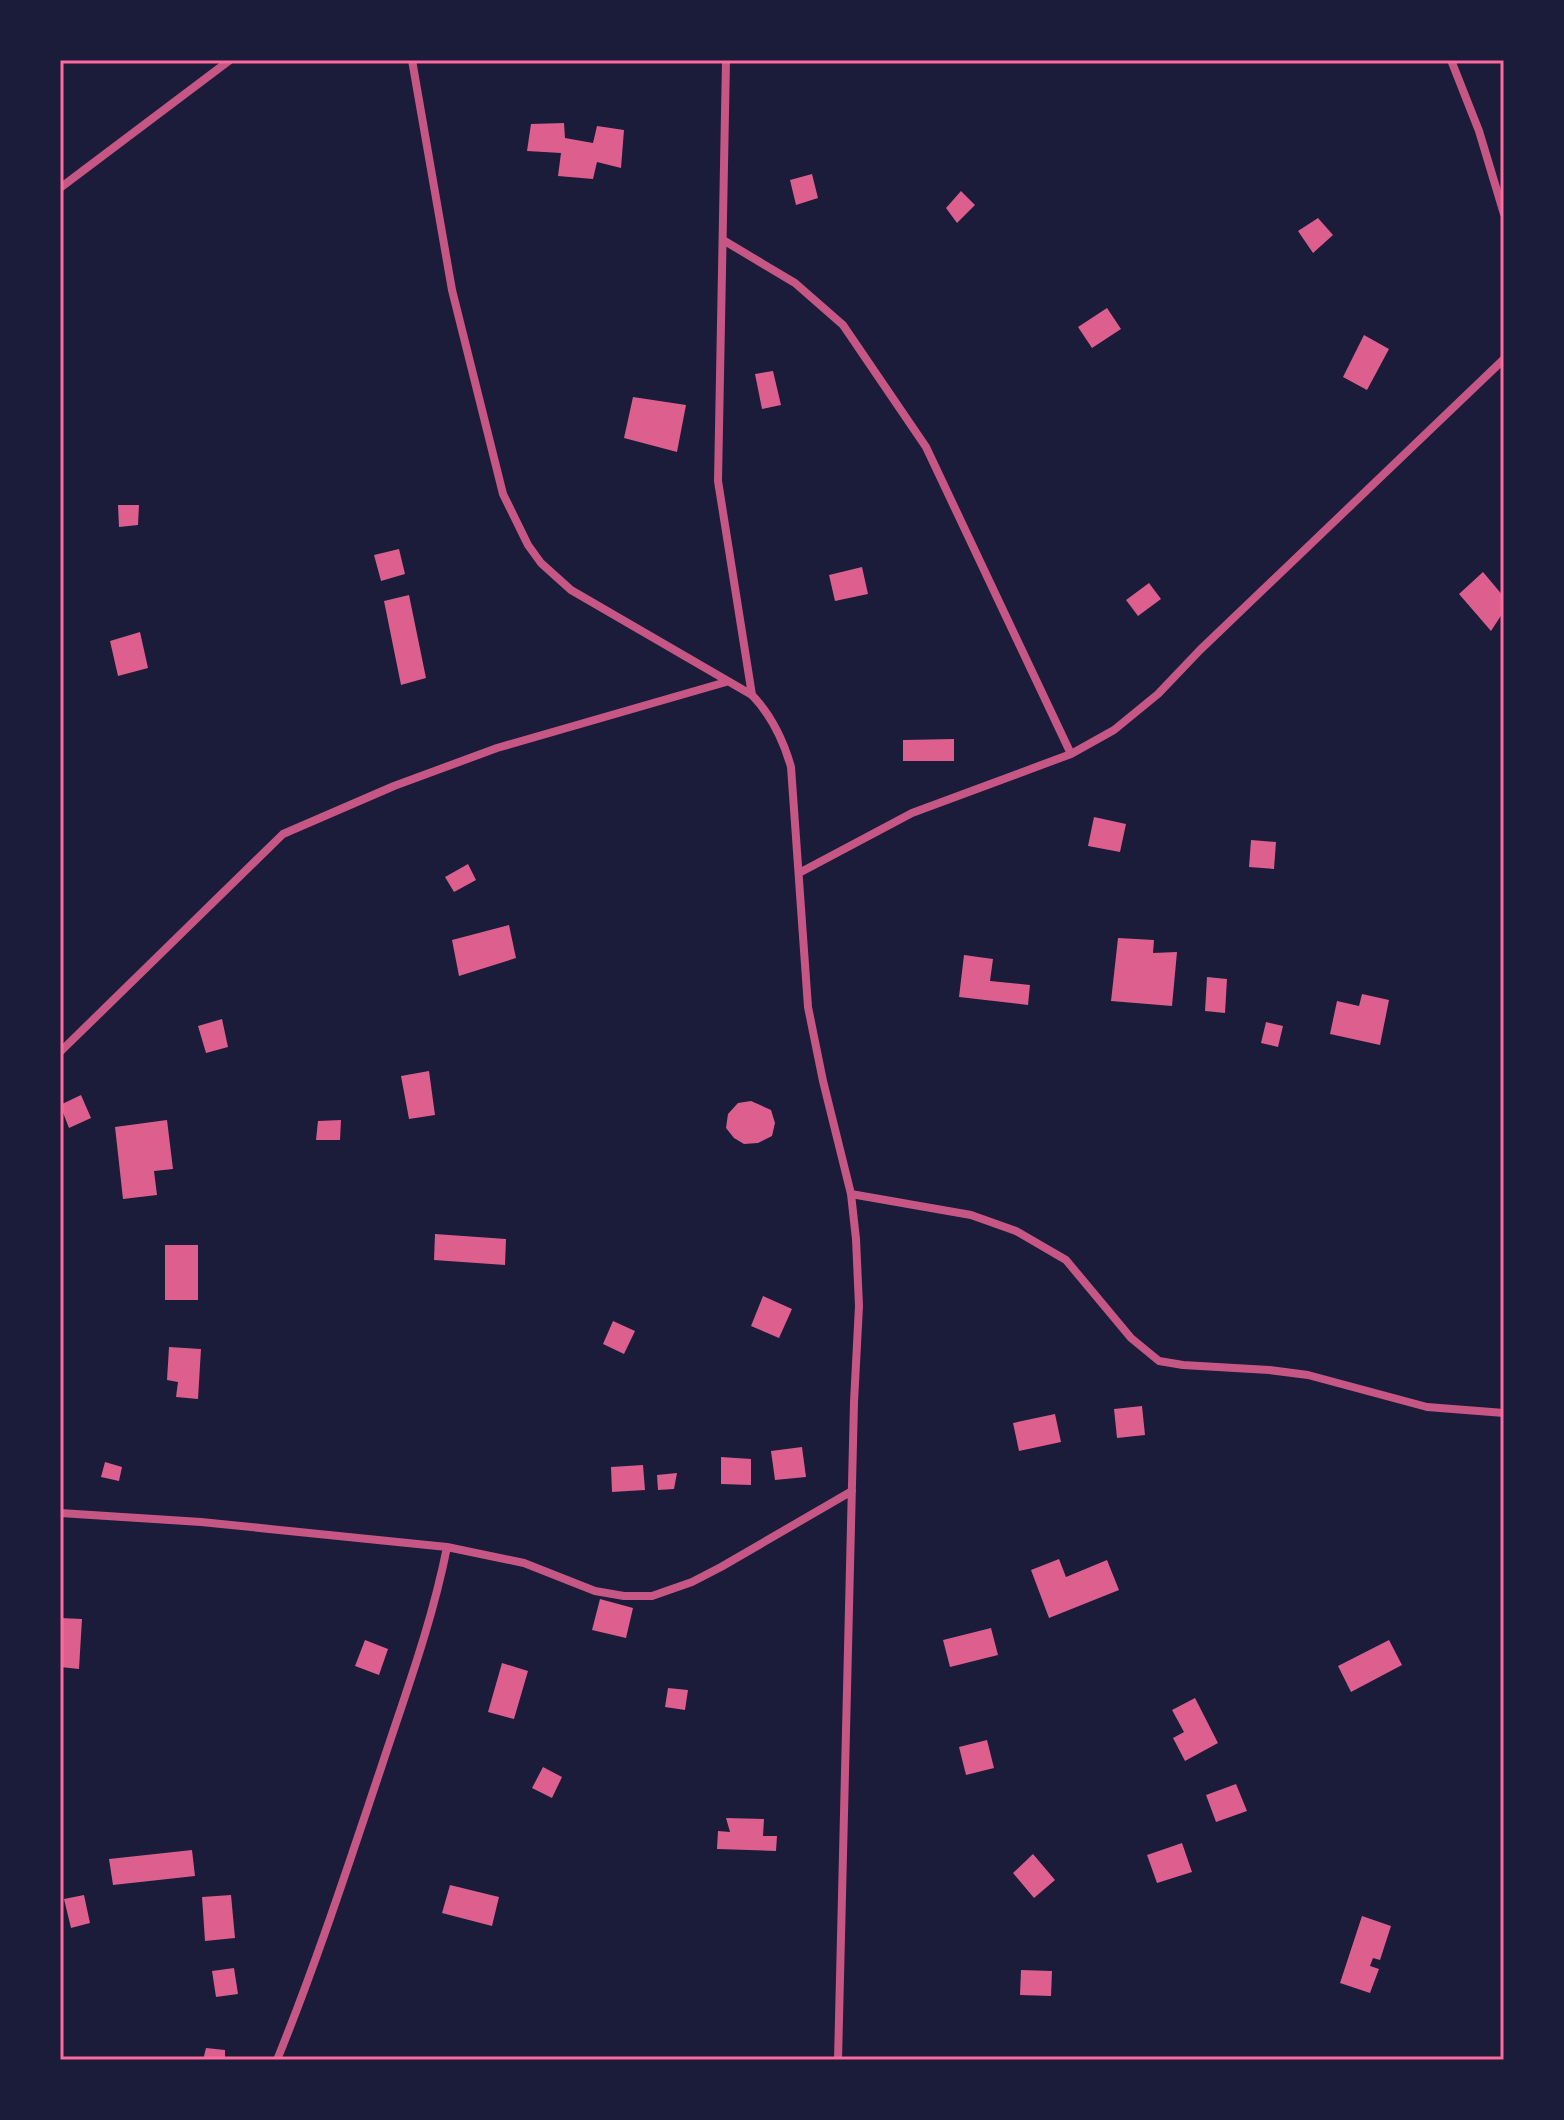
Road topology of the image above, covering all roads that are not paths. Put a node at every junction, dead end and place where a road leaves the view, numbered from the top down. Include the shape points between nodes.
1 (230, 60) edge
2 (412, 60) edge
3 (726, 60) edge
4 (1451, 60) edge
5 (60, 188) edge
6 (1504, 214) edge
7 (723, 240) junction
8 (1504, 359) edge
9 (726, 682) junction
10 (752, 695) junction
11 (1071, 754) junction
12 (799, 873) junction
13 (60, 1052) edge
14 (851, 1194) junction
15 (1504, 1413) edge
16 (852, 1491) junction
17 (60, 1513) edge
18 (447, 1547) junction
19 (277, 2060) edge
20 (838, 2060) edge

1 - 5 street
2 - 9 street via 452,290 503,494 515,520 541,563 571,590
3 - 7 street
4 - 6 street
7 - 10 street via 718,481
7 - 11 street via 795,283 843,325 918,435
8 - 11 street via 1158,694 1114,730
9 - 10 street
9 - 13 street via 497,748 283,834
10 - 12 street via 784,742 791,767
11 - 12 street via 912,813
12 - 14 street via 808,1007
14 - 15 street via 971,1215 1016,1231 1066,1260 1131,1338 1159,1361 1295,1373 1427,1407
14 - 16 street via 859,1306
16 - 18 street via 721,1567 652,1596 595,1591 524,1563
16 - 20 street
17 - 18 street
18 - 19 street via 408,1687 315,1966

